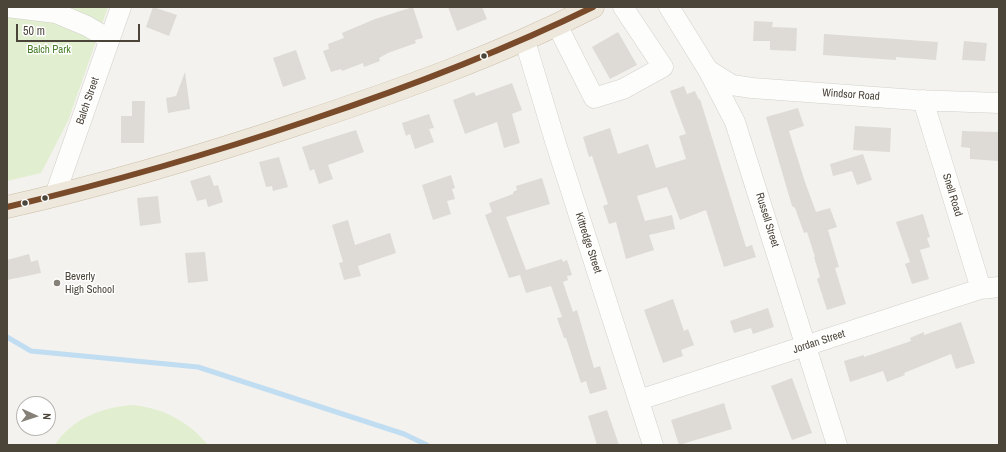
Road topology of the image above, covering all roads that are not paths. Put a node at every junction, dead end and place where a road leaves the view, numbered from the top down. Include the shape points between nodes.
1 (7, 7) edge
2 (121, 7) edge
3 (593, 7) edge
4 (623, 7) edge
5 (669, 7) edge
6 (557, 25) junction
7 (109, 39) junction
8 (525, 41) junction
9 (708, 70) junction
10 (923, 100) junction
11 (999, 104) edge
12 (55, 196) junction
13 (7, 207) edge
14 (990, 288) edge
15 (806, 346) junction
16 (639, 400) junction
17 (653, 445) edge
18 (837, 445) edge

1 - 7 street via 56,13
2 - 7 street, Balch Street
3 - 6 highway
4 - 6 street via 664,67 623,89 594,98
5 - 9 street, Russell Street
6 - 8 highway
7 - 12 street, Balch Street
8 - 12 highway via 370,100 182,161
8 - 16 street, Kittredge Street
9 - 10 street, Windsor Road via 732,85 752,88
9 - 15 street, Russell Street via 735,122
10 - 11 street, Windsor Road
10 - 14 street, Snell Road
12 - 13 highway
14 - 15 street, Jordan Street
15 - 16 street, Jordan Street
15 - 18 street, Russell Street
16 - 17 street, Kittredge Street

